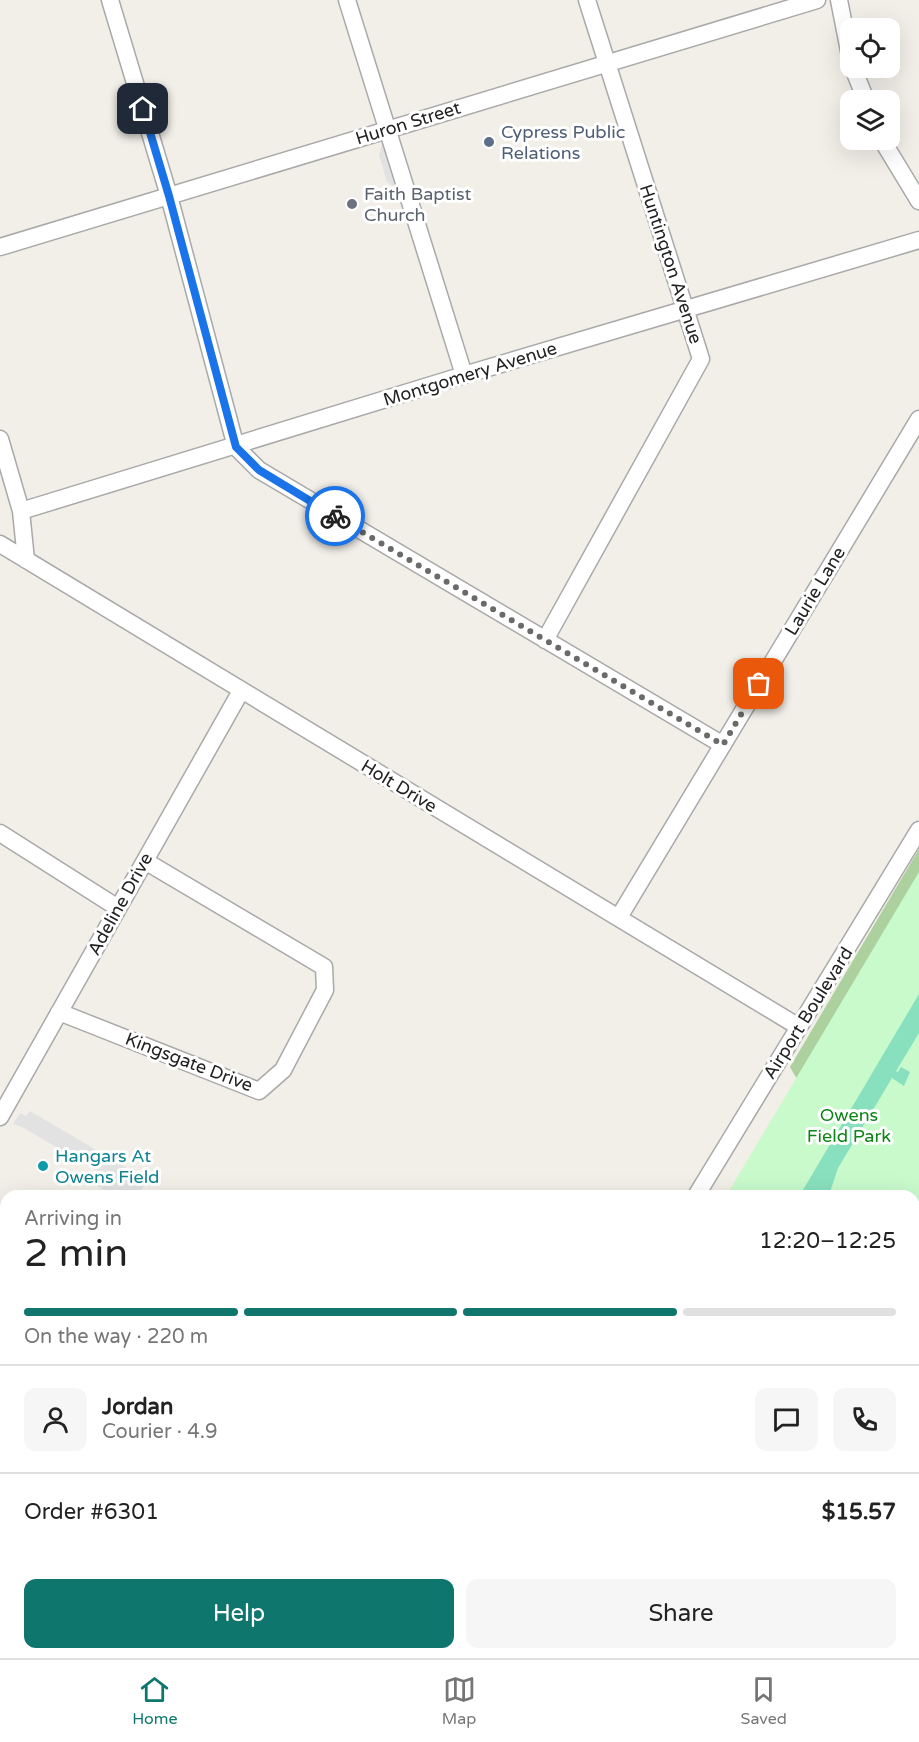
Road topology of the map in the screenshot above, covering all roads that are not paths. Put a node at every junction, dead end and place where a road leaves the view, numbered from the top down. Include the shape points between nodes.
1 (110, 0) edge
2 (347, 0) edge
3 (587, 0) edge
4 (817, 0) edge
5 (839, 0) edge
6 (843, 18) edge
7 (606, 64) junction
8 (388, 129) junction
9 (888, 150) edge
10 (169, 196) junction
11 (919, 201) edge
12 (919, 240) edge
13 (0, 247) edge
14 (684, 309) junction
15 (464, 375) junction
16 (919, 419) edge
17 (0, 439) edge
18 (236, 447) junction
19 (21, 511) junction
20 (0, 544) edge
21 (26, 560) junction
22 (545, 640) junction
23 (241, 691) junction
24 (723, 745) junction
25 (919, 830) edge
26 (0, 833) edge
27 (145, 861) junction
28 (118, 908) junction
29 (619, 917) junction
30 (59, 1012) junction
31 (799, 1027) junction
32 (0, 1117) edge
33 (700, 1190) edge

1 - 10 street
2 - 8 street
3 - 7 street, Huntington Avenue
4 - 7 street, Huron Street
5 - 6 street
7 - 8 street, Huron Street
7 - 14 street, Huntington Avenue
8 - 10 street, Huron Street
8 - 15 street
9 - 11 street
10 - 13 street, Huron Street
10 - 18 street
12 - 14 street, Montgomery Avenue
14 - 15 street, Montgomery Avenue
14 - 22 street, Huntington Avenue via 701,359
15 - 18 street, Montgomery Avenue
16 - 24 street, Laurie Lane
17 - 19 street
18 - 19 street, Montgomery Avenue
18 - 22 street via 259,470
19 - 21 street
20 - 21 street, Holt Drive
21 - 23 street, Holt Drive
22 - 24 street
23 - 27 street, Adeline Drive
23 - 29 street, Holt Drive
24 - 29 street, Laurie Lane
25 - 31 street, Airport Boulevard
26 - 28 street
27 - 28 street, Adeline Drive
27 - 30 street, Kingsgate Drive via 324,967 325,990 283,1070 259,1090
28 - 30 street, Adeline Drive
29 - 31 street, Holt Drive
30 - 32 street, Adeline Drive
31 - 33 street, Airport Boulevard

